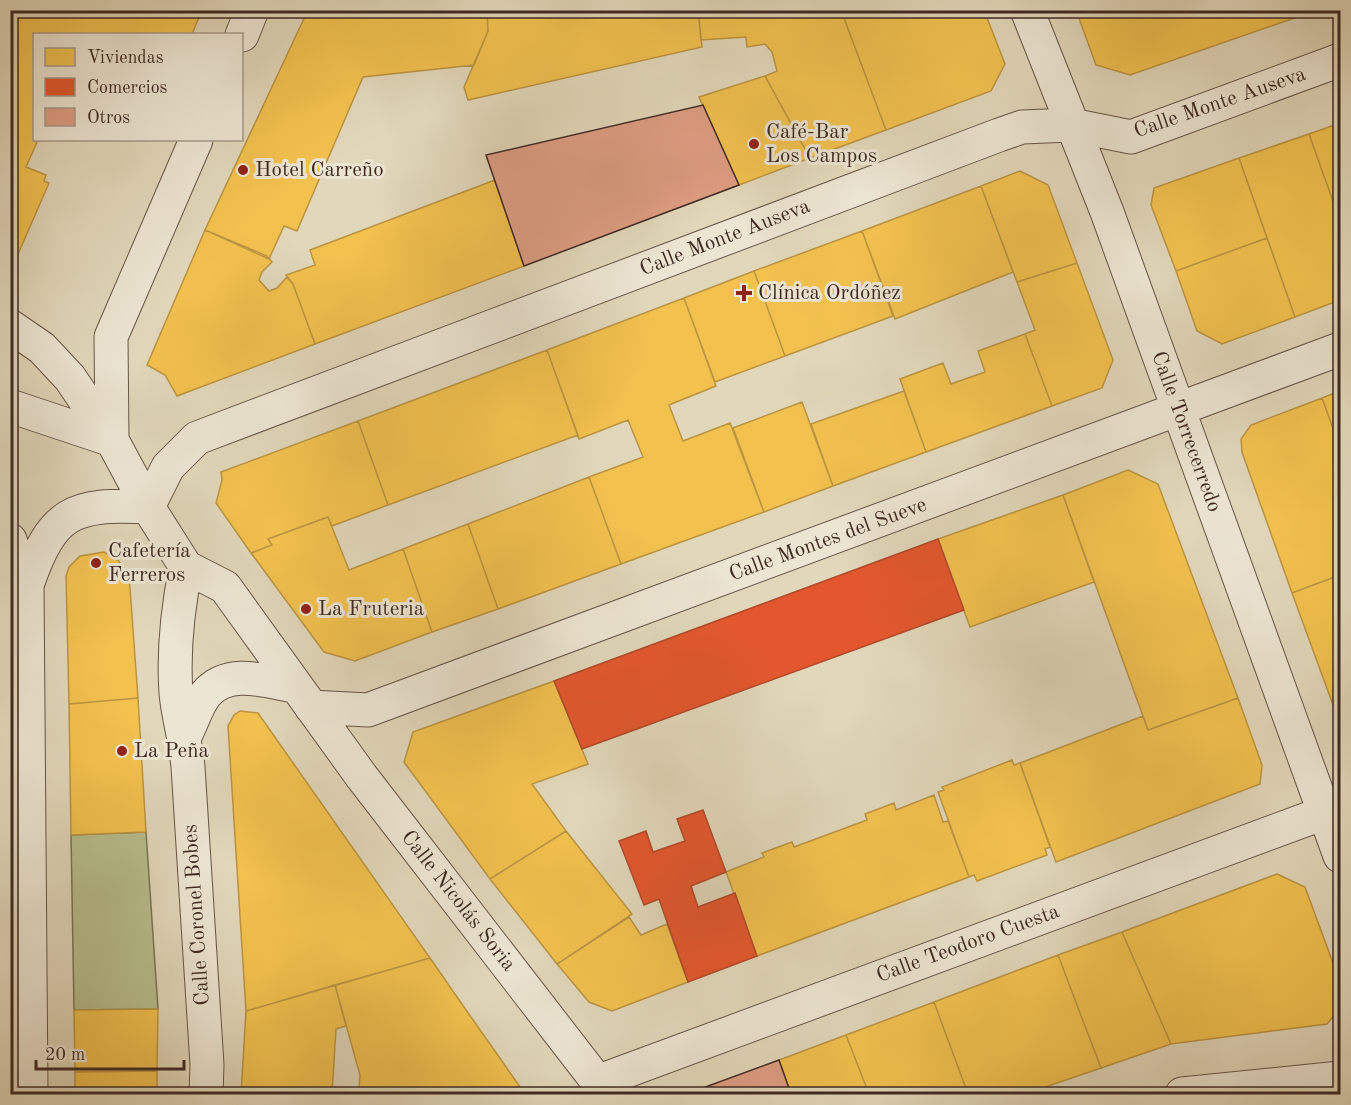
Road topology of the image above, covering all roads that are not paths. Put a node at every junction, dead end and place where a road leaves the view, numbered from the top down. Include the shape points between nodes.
1 (252, 10) edge
2 (1027, 10) edge
3 (243, 33) edge
4 (1341, 60) edge
5 (1071, 125) junction
6 (196, 141) edge
7 (10, 326) edge
8 (1341, 349) edge
9 (10, 406) edge
10 (1177, 411) junction
11 (112, 440) junction
12 (148, 507) junction
13 (10, 540) edge
14 (186, 567) junction
15 (27, 585) junction
16 (303, 696) junction
17 (186, 736) junction
18 (1332, 810) edge
19 (1341, 856) edge
20 (1341, 1078) edge
21 (602, 1088) edge
22 (31, 1095) edge
23 (206, 1095) edge
24 (1182, 1095) edge

1 - 3 street
2 - 5 street, Calle Torrecerredo
4 - 5 street, Calle Monte Auseva via 1131,137
5 - 10 street, Calle Torrecerredo via 1107,212
5 - 12 street, Calle Monte Auseva via 1022,127 197,438 168,467
6 - 11 street via 111,337
7 - 11 street via 42,348 70,378
8 - 10 street, Calle Montes del Sueve
9 - 11 street
10 - 16 street, Calle Montes del Sueve via 368,710
10 - 18 street, Calle Torrecerredo
11 - 12 street
12 - 14 street
12 - 15 street via 109,505 79,511 53,528 39,549
13 - 15 street
14 - 16 street, Calle Nicolás Soria via 225,587
14 - 17 street, Calle Coronel Bobes via 178,611 176,693
15 - 22 street
16 - 17 street, Calle Coronel Bobes via 248,678 223,681 206,694
16 - 21 street, Calle Nicolás Soria
17 - 23 street, Calle Coronel Bobes
18 - 19 street, Calle Torrecerredo
18 - 21 street, Calle Teodoro Cuesta
20 - 24 street

